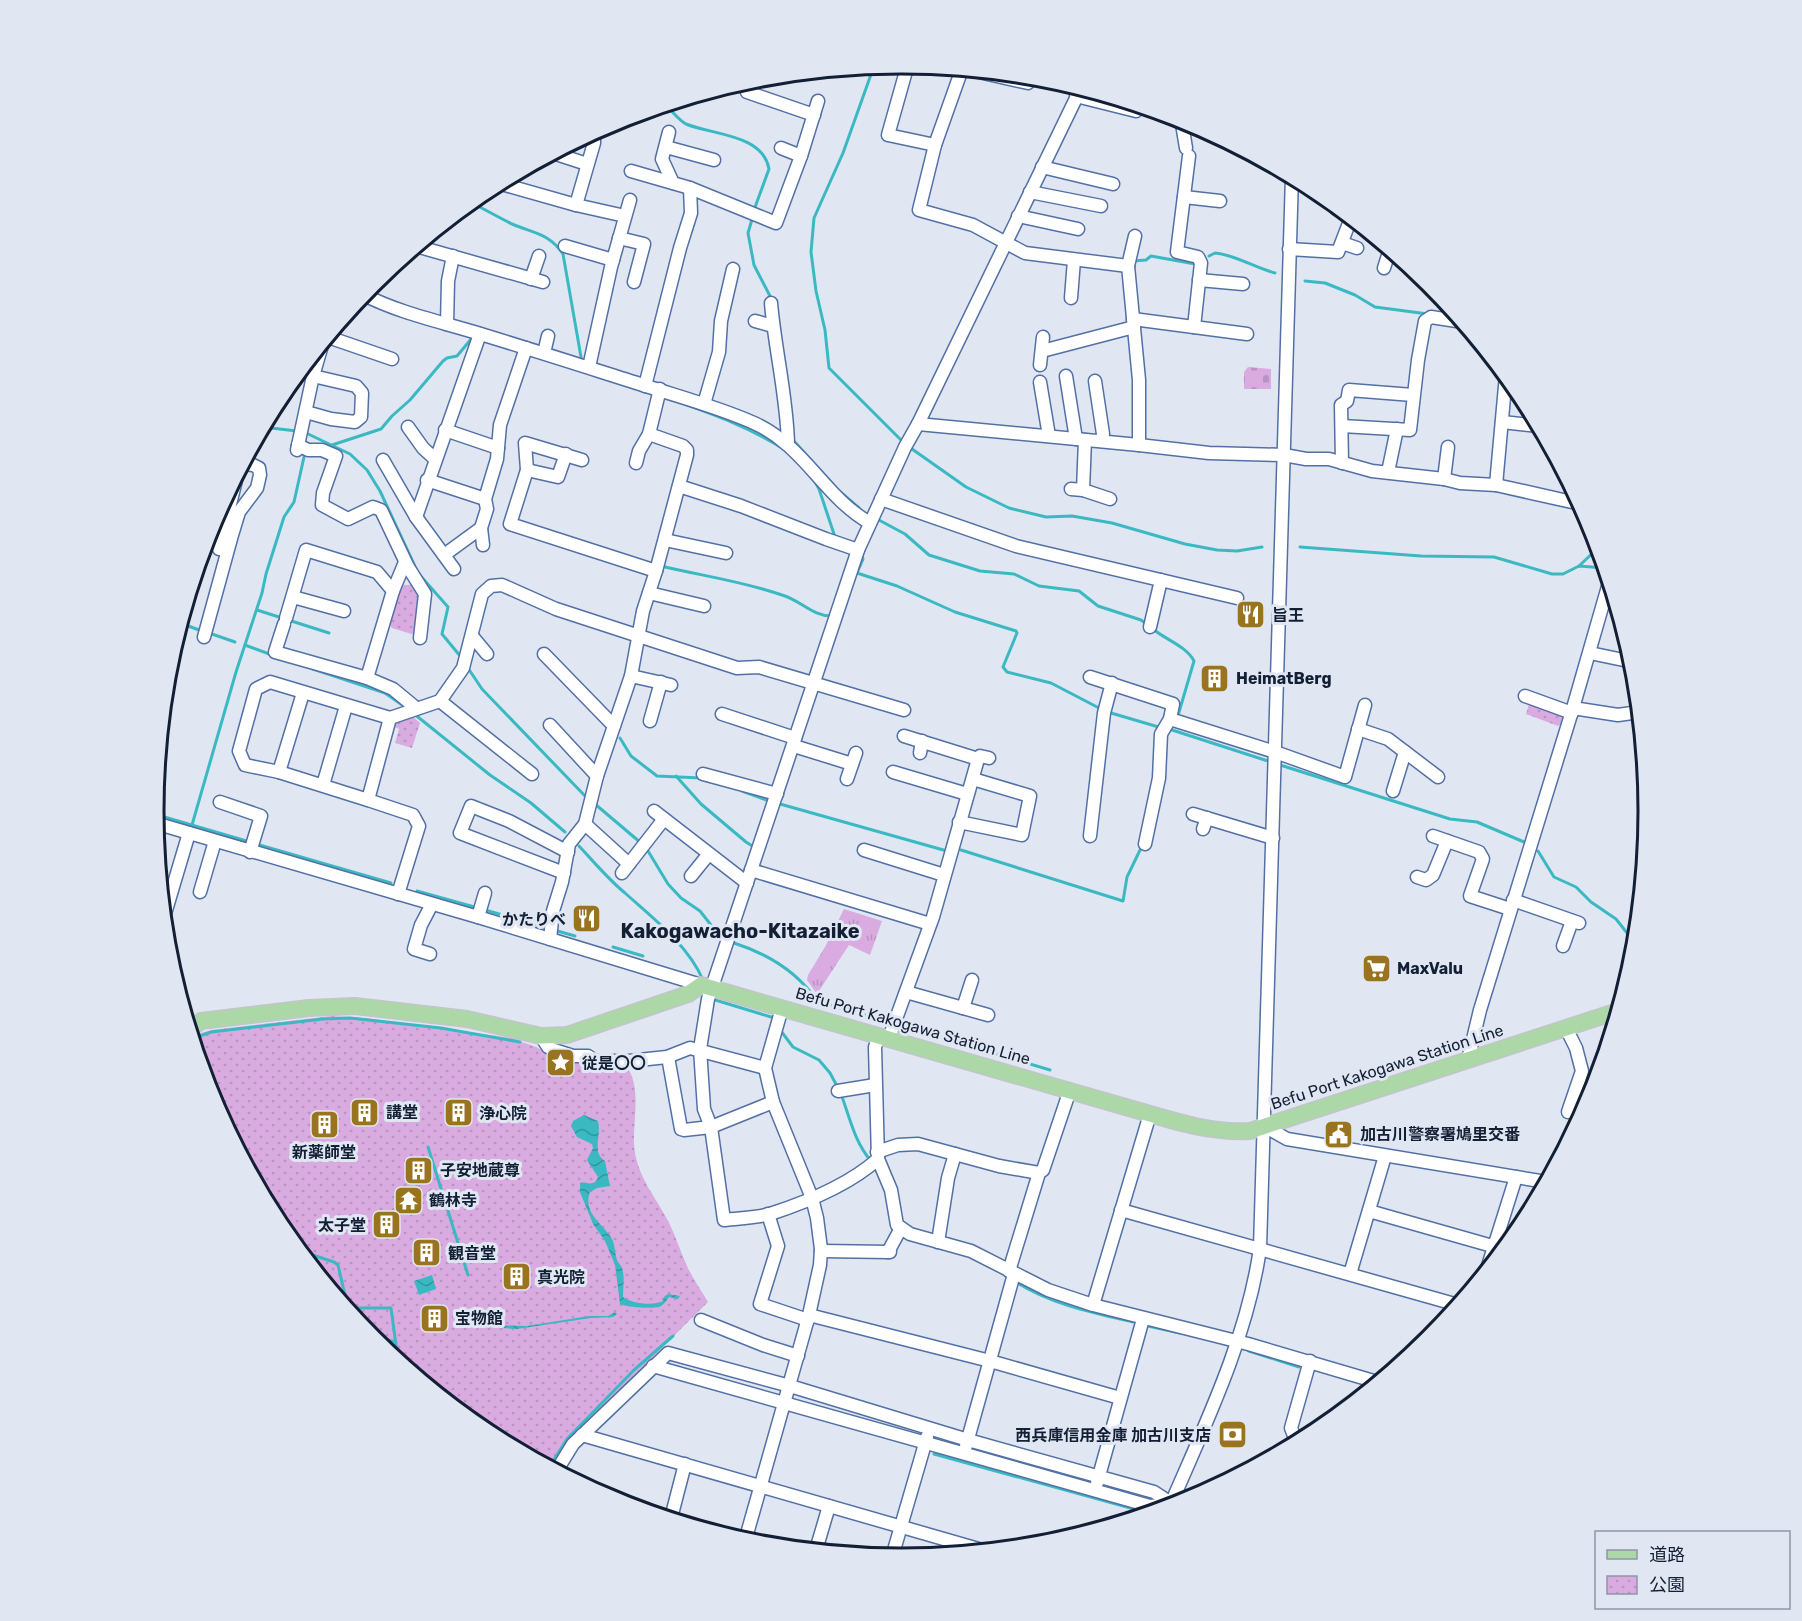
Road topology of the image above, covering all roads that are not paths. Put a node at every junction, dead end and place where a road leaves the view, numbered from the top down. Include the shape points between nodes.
1 (905, 74) edge
2 (959, 76) edge
3 (747, 92) dead end
4 (1076, 95) edge
5 (818, 101) dead end
6 (814, 115) junction
7 (1183, 130) edge
8 (669, 132) dead end
9 (594, 141) edge
10 (935, 145) junction
11 (666, 147) junction
12 (781, 148) dead end
13 (563, 156) edge
14 (801, 156) junction
15 (714, 160) dead end
16 (587, 164) junction
17 (1042, 167) junction
18 (631, 171) dead end
19 (673, 183) junction
20 (1105, 185) dead end
21 (510, 186) edge
22 (1292, 186) edge
23 (690, 188) junction
24 (1030, 192) junction
25 (1184, 197) junction
26 (630, 200) dead end
27 (1220, 201) dead end
28 (576, 205) junction
29 (1101, 206) dead end
30 (625, 216) junction
31 (1018, 216) junction
32 (1348, 225) edge
33 (1078, 229) dead end
34 (1134, 236) dead end
35 (619, 238) junction
36 (1006, 241) junction
37 (1342, 243) junction
38 (565, 246) dead end
39 (424, 248) edge
40 (1357, 248) dead end
41 (1289, 249) junction
42 (453, 256) junction
43 (539, 256) dead end
44 (1388, 257) edge
45 (613, 260) junction
46 (1074, 260) junction
47 (1128, 266) junction
48 (1384, 268) dead end
49 (733, 269) dead end
50 (1199, 280) junction
51 (634, 282) dead end
52 (1243, 284) dead end
53 (371, 298) edge
54 (1071, 298) dead end
55 (771, 303) dead end
56 (1450, 320) edge
57 (755, 321) dead end
58 (1133, 323) junction
59 (447, 324) junction
60 (773, 326) junction
61 (1194, 327) junction
62 (480, 334) junction
63 (1246, 334) dead end
64 (548, 336) dead end
65 (1043, 338) dead end
66 (335, 339) edge
67 (526, 348) junction
68 (1042, 351) junction
69 (544, 354) junction
70 (392, 359) dead end
71 (318, 360) edge
72 (1040, 365) dead end
73 (589, 367) junction
74 (313, 376) junction
75 (1066, 376) dead end
76 (1040, 382) dead end
77 (645, 386) junction
78 (1099, 387) dead end
79 (660, 389) junction
80 (1505, 389) edge
81 (1413, 395) junction
82 (704, 404) junction
83 (306, 412) junction
84 (1503, 422) junction
85 (918, 424) junction
86 (1529, 425) edge
87 (1342, 426) junction
88 (408, 427) dead end
89 (1397, 429) junction
90 (446, 430) junction
91 (650, 434) junction
92 (1049, 436) junction
93 (1081, 439) junction
94 (1102, 441) junction
95 (788, 444) junction
96 (1139, 445) junction
97 (498, 447) junction
98 (1448, 447) dead end
99 (566, 454) junction
100 (1284, 455) junction
101 (435, 459) junction
102 (383, 460) dead end
103 (582, 460) dead end
104 (636, 463) dead end
105 (1342, 463) junction
106 (251, 465) edge
107 (527, 470) junction
108 (1388, 472) junction
109 (1444, 479) junction
110 (427, 480) junction
111 (1496, 485) junction
112 (680, 486) junction
113 (485, 499) junction
114 (881, 499) junction
115 (1110, 499) dead end
116 (1570, 501) edge
117 (230, 507) edge
118 (416, 517) junction
119 (870, 523) junction
120 (481, 528) junction
121 (664, 540) junction
122 (483, 545) dead end
123 (858, 550) junction
124 (726, 553) dead end
125 (444, 555) junction
126 (405, 562) junction
127 (454, 569) dead end
128 (656, 571) junction
129 (1161, 580) junction
130 (393, 591) junction
131 (649, 593) junction
132 (1606, 596) edge
133 (293, 597) junction
134 (1237, 598) dead end
135 (696, 608) dead end
136 (344, 611) dead end
137 (207, 621) junction
138 (1150, 627) dead end
139 (472, 636) junction
140 (638, 636) junction
141 (204, 637) dead end
142 (420, 638) dead end
143 (1590, 653) junction
144 (487, 654) dead end
145 (544, 654) dead end
146 (1622, 660) edge
147 (631, 676) junction
148 (1090, 677) dead end
149 (367, 678) junction
150 (1112, 683) junction
151 (814, 684) junction
152 (303, 693) junction
153 (1525, 696) dead end
154 (440, 701) junction
155 (1365, 705) dead end
156 (346, 706) junction
157 (412, 710) junction
158 (904, 710) dead end
159 (1573, 711) junction
160 (1632, 713) dead end
161 (722, 714) dead end
162 (390, 718) junction
163 (1170, 719) junction
164 (650, 720) dead end
165 (549, 724) dead end
166 (614, 726) junction
167 (1358, 729) junction
168 (904, 736) dead end
169 (794, 742) junction
170 (1275, 752) junction
171 (1405, 752) junction
172 (279, 772) junction
173 (893, 772) dead end
174 (532, 774) dead end
175 (703, 774) dead end
176 (597, 776) junction
177 (1438, 777) dead end
178 (847, 779) dead end
179 (973, 779) junction
180 (323, 785) junction
181 (1394, 791) dead end
182 (777, 794) junction
183 (967, 794) junction
184 (368, 800) junction
185 (220, 802) dead end
186 (1193, 814) dead end
187 (959, 822) junction
188 (585, 824) junction
189 (165, 826) edge
190 (189, 833) junction
191 (1090, 836) dead end
192 (1433, 837) dead end
193 (1273, 838) junction
194 (215, 841) junction
195 (1446, 841) junction
196 (1145, 844) dead end
197 (252, 845) junction
198 (864, 850) dead end
199 (568, 852) junction
200 (708, 855) junction
201 (752, 870) junction
202 (564, 873) junction
203 (944, 875) junction
204 (691, 876) dead end
205 (1417, 877) dead end
206 (747, 883) junction
207 (200, 892) dead end
208 (485, 893) dead end
209 (398, 894) junction
210 (169, 899) edge
211 (432, 904) junction
212 (1512, 905) junction
213 (480, 912) junction
214 (930, 924) junction
215 (551, 932) junction
216 (1563, 946) dead end
217 (430, 954) dead end
218 (972, 980) dead end
219 (707, 987) junction
220 (906, 992) junction
221 (782, 1008) junction
222 (963, 1008) junction
223 (1609, 1014) edge
224 (988, 1015) dead end
225 (196, 1025) edge
226 (1566, 1028) junction
227 (541, 1036) junction
228 (884, 1037) junction
229 (700, 1049) junction
230 (668, 1057) junction
231 (1468, 1060) junction
232 (765, 1068) junction
233 (875, 1085) junction
234 (1070, 1090) junction
235 (838, 1091) dead end
236 (773, 1102) junction
237 (1567, 1106) dead end
238 (1150, 1114) junction
239 (1264, 1126) junction
240 (711, 1127) junction
241 (955, 1154) junction
242 (877, 1156) junction
243 (1385, 1156) junction
244 (1039, 1173) junction
245 (1516, 1177) junction
246 (1538, 1181) edge
247 (812, 1198) junction
248 (1121, 1210) junction
249 (1370, 1211) junction
250 (768, 1214) junction
251 (901, 1228) junction
252 (1501, 1238) edge
253 (938, 1242) junction
254 (1495, 1246) edge
255 (1260, 1248) junction
256 (821, 1251) junction
257 (1011, 1272) junction
258 (1350, 1274) junction
259 (1449, 1302) edge
260 (1093, 1305) junction
261 (808, 1318) junction
262 (1143, 1319) junction
263 (701, 1320) dead end
264 (1238, 1342) junction
265 (798, 1356) junction
266 (990, 1361) junction
267 (1310, 1361) junction
268 (653, 1366) junction
269 (1369, 1380) edge
270 (790, 1386) junction
271 (1120, 1398) junction
272 (784, 1403) junction
273 (930, 1428) junction
274 (1293, 1434) edge
275 (582, 1435) junction
276 (968, 1440) junction
277 (926, 1443) junction
278 (964, 1454) junction
279 (561, 1464) edge
280 (685, 1464) junction
281 (1099, 1476) junction
282 (759, 1486) junction
283 (1095, 1490) junction
284 (1177, 1493) edge
285 (1163, 1499) edge
286 (1146, 1505) edge
287 (829, 1506) junction
288 (673, 1511) edge
289 (900, 1526) junction
290 (748, 1531) edge
291 (818, 1542) edge
292 (962, 1545) edge
293 (894, 1548) edge

1 - 10 street via 888,135
2 - 10 street
3 - 6 street
4 - 17 street
5 - 6 street
6 - 14 street
7 - 25 street via 1187,152
8 - 11 street
9 - 16 street
10 - 36 street via 919,210 973,225
11 - 15 street
11 - 19 street via 662,159
12 - 14 street
13 - 16 street
14 - 23 street via 776,223
16 - 28 street
17 - 20 street
17 - 24 street
18 - 19 street
19 - 23 street
21 - 28 street
22 - 41 street
23 - 77 street via 691,213
24 - 29 street
24 - 31 street
25 - 27 street
25 - 50 street via 1177,252 1198,256
26 - 30 street
28 - 30 street
30 - 35 street
31 - 33 street
31 - 36 street
32 - 37 street
34 - 47 street
35 - 45 street
35 - 51 street via 644,244
36 - 46 street via 1025,254
36 - 85 street
37 - 40 street
37 - 41 street via 1338,252
38 - 45 street
39 - 42 street
41 - 100 street
42 - 43 street via 537,281
42 - 59 street
44 - 48 street
45 - 73 street
46 - 47 street
46 - 54 street
47 - 58 street
49 - 82 street via 721,321 719,352
50 - 52 street
50 - 61 street
53 - 59 street via 402,313
55 - 60 street
56 - 81 street via 1431,317 1425,321
57 - 60 street
58 - 61 street
58 - 68 street
58 - 96 street via 1139,380
59 - 62 street
60 - 95 street via 788,416
61 - 63 street
62 - 67 street
62 - 90 street
64 - 69 street
65 - 68 street
66 - 70 street
67 - 69 street
67 - 97 street via 500,425
68 - 72 street
69 - 73 street
71 - 74 street
73 - 77 street
74 - 83 street
74 - 83 street via 356,386 362,393 361,417 355,422
75 - 93 street
76 - 92 street
77 - 79 street
78 - 94 street
79 - 82 street
79 - 91 street
80 - 84 street
81 - 87 street via 1349,390 1347,401 1341,405
81 - 89 street via 1410,430
82 - 95 street via 756,424
83 - 126 street via 299,439 308,450 336,456 322,493 322,505 348,519 373,507 381,510
84 - 86 street
84 - 111 street
85 - 92 street
85 - 114 street
87 - 89 street
87 - 105 street
88 - 101 street
89 - 108 street
90 - 97 street
90 - 101 street
91 - 104 street via 636,447
91 - 112 street via 687,450
92 - 93 street
93 - 94 street
93 - 115 street via 1077,490
94 - 96 street
95 - 119 street via 852,513
96 - 100 street via 1209,453
97 - 113 street
98 - 109 street
99 - 103 street
99 - 107 street via 558,477
99 - 107 street via 525,443
100 - 105 street
100 - 170 street
101 - 110 street
102 - 118 street
105 - 108 street
106 - 137 street via 259,468 260,475 239,512
107 - 128 street via 510,524
108 - 109 street
109 - 111 street
110 - 113 street
110 - 118 street
111 - 116 street
112 - 121 street
112 - 123 street
113 - 120 street via 487,509
114 - 119 street
114 - 129 street via 1016,546
117 - 137 street via 206,604
118 - 125 street
119 - 123 street
120 - 122 street
120 - 125 street
121 - 124 street via 709,556
121 - 128 street
123 - 151 street
125 - 127 street
126 - 130 street
126 - 142 street via 425,594 427,625
128 - 131 street
129 - 134 street
129 - 138 street
130 - 133 street via 377,572 306,550
130 - 149 street
131 - 135 street
131 - 140 street
132 - 143 street
133 - 136 street
133 - 149 street via 285,621 274,636 275,652
137 - 141 street
139 - 140 street via 482,594 491,586 502,585 556,609
139 - 144 street
139 - 154 street via 463,668
140 - 147 street
140 - 151 street via 737,668 759,668
143 - 146 street
143 - 159 street
145 - 166 street via 563,667
147 - 164 street via 666,683
147 - 166 street
148 - 150 street
149 - 157 street via 393,689
150 - 163 street via 1173,704
150 - 191 street via 1104,713
151 - 158 street
151 - 169 street
152 - 156 street
152 - 172 street
152 - 172 street via 270,682 256,689 239,751 245,765
153 - 159 street
154 - 157 street
154 - 174 street
155 - 167 street
156 - 162 street
156 - 180 street
157 - 162 street
159 - 160 street
159 - 212 street
161 - 169 street
162 - 184 street
163 - 170 street
163 - 196 street via 1161,734 1159,778
165 - 176 street
166 - 176 street
167 - 170 street via 1345,777
167 - 171 street via 1388,739
168 - 179 street via 921,747 983,758
169 - 178 street via 854,758
169 - 182 street
170 - 193 street
171 - 177 street
171 - 181 street
172 - 180 street
173 - 183 street
175 - 182 street
176 - 188 street
179 - 183 street
179 - 187 street via 1030,796 1022,835
180 - 184 street
182 - 201 street
183 - 187 street
184 - 209 street via 414,815 419,826
185 - 197 street via 261,816
186 - 193 street via 1205,824
187 - 203 street
188 - 199 street via 568,844
188 - 200 street via 625,869 659,815
189 - 190 street
190 - 194 street
190 - 210 street
192 - 195 street
193 - 239 street
194 - 197 street
194 - 207 street
195 - 205 street via 1432,875 1426,880
195 - 212 street via 1479,852 1483,859 1470,896
197 - 209 street
198 - 203 street
199 - 202 street
199 - 202 street via 471,806 460,833
200 - 204 street
200 - 206 street
201 - 206 street
201 - 214 street
202 - 215 street
203 - 214 street
206 - 219 street
208 - 213 street
209 - 211 street
211 - 213 street
211 - 217 street via 414,949
212 - 216 street via 1575,922
212 - 231 street
213 - 215 street
214 - 220 street
215 - 219 street
218 - 222 street
219 - 221 main road, Befu Port Kakogawa Station Line
219 - 227 main road via 589,1029
219 - 229 street
220 - 222 street
220 - 228 street
221 - 228 main road, Befu Port Kakogawa Station Line
221 - 232 street
222 - 224 street
223 - 226 main road, Befu Port Kakogawa Station Line
225 - 227 main road via 309,1008 355,1006 467,1019
226 - 231 main road, Befu Port Kakogawa Station Line
226 - 237 street via 1582,1071
227 - 230 street via 554,1050 588,1056 595,1061
228 - 233 street via 875,1047
228 - 234 main road, Befu Port Kakogawa Station Line
229 - 230 street via 690,1048
229 - 232 street
229 - 240 street via 704,1109
230 - 240 street via 681,1129
231 - 239 main road, Befu Port Kakogawa Station Line
232 - 236 street
233 - 235 street
233 - 242 street
234 - 238 main road, Befu Port Kakogawa Station Line
234 - 244 street
236 - 240 street
236 - 247 street
238 - 239 main road, Befu Port Kakogawa Station Line via 1233,1132
238 - 248 street
239 - 243 street via 1287,1139
239 - 255 street
240 - 250 street via 724,1220
241 - 242 street via 918,1144 898,1145
241 - 244 street
241 - 253 street
242 - 247 street via 866,1170
242 - 251 street
243 - 245 street
243 - 249 street
244 - 257 street
245 - 246 street
245 - 252 street
247 - 250 street
247 - 256 street
248 - 255 street
248 - 260 street
249 - 254 street
249 - 258 street
250 - 261 street via 778,1246 760,1304
251 - 253 street
251 - 256 street via 889,1252
253 - 257 street via 971,1251
255 - 258 street
255 - 264 street
256 - 261 street
257 - 260 street
257 - 266 street
258 - 259 street
260 - 262 street
261 - 265 street
261 - 266 street
262 - 264 street
262 - 271 street
263 - 265 street
264 - 267 street
264 - 284 street
265 - 270 street
266 - 271 street
266 - 276 street
267 - 269 street
267 - 274 street via 1291,1428
268 - 270 street via 668,1353
268 - 272 street
268 - 275 street
270 - 272 street
270 - 273 street
271 - 281 street
272 - 277 street
272 - 282 street
273 - 276 street
273 - 277 street
275 - 279 street
275 - 280 street
276 - 278 street
276 - 281 street
277 - 278 street
277 - 289 street
278 - 283 street
280 - 282 street
280 - 288 street
281 - 283 street
281 - 285 street via 1154,1492
282 - 287 street
282 - 290 street
283 - 286 street
287 - 289 street
287 - 291 street
289 - 292 street
289 - 293 street

